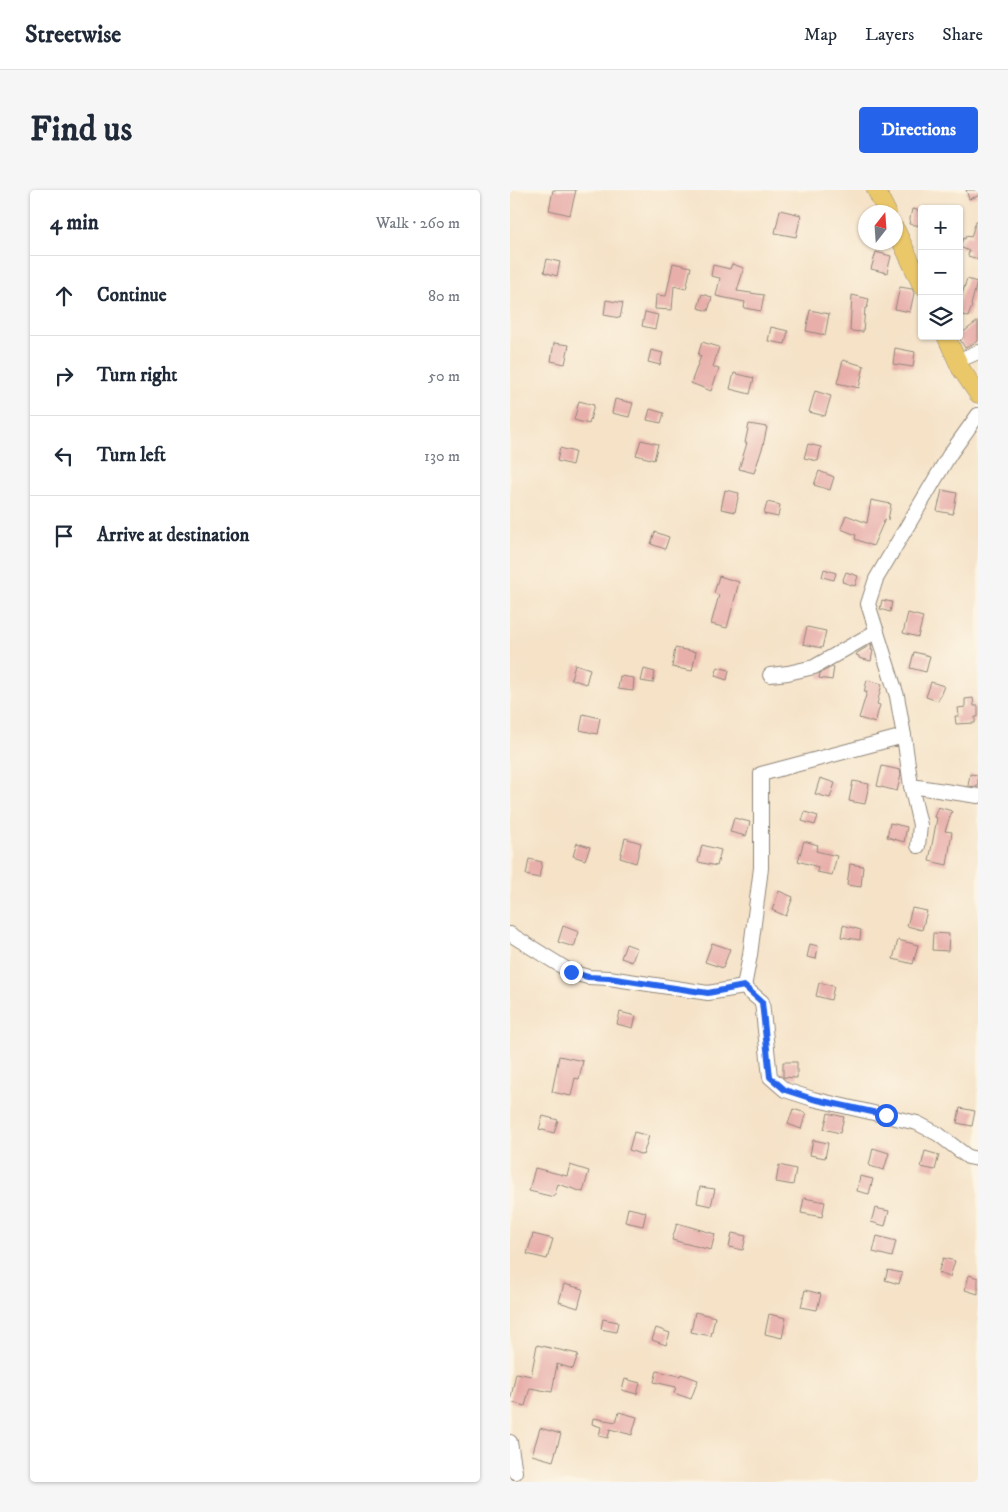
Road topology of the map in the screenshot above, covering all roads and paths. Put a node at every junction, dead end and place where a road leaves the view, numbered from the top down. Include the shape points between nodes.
1 (876, 190) edge
2 (884, 205) edge
3 (903, 245) edge
4 (918, 277) edge
5 (948, 340) edge
6 (978, 352) edge
7 (958, 363) junction
8 (978, 394) edge
9 (978, 415) edge
10 (877, 631) junction
11 (770, 674) dead end
12 (904, 736) junction
13 (911, 786) junction
14 (978, 796) edge
15 (918, 846) dead end
16 (510, 934) edge
17 (744, 986) junction
18 (978, 1159) edge
19 (510, 1442) edge
20 (515, 1472) dead end

1 - 2 main road
3 - 4 main road
5 - 7 main road
6 - 7 street
7 - 8 main road
9 - 10 street via 950,454 876,579 868,604
10 - 11 street via 814,667 788,674
10 - 12 street via 897,696
12 - 13 street
12 - 17 street via 761,774 761,868
13 - 14 street
13 - 15 street via 920,825
16 - 17 street via 571,972 588,977 708,993
17 - 18 street via 762,1002 770,1077 785,1090 917,1123 968,1157
19 - 20 street

